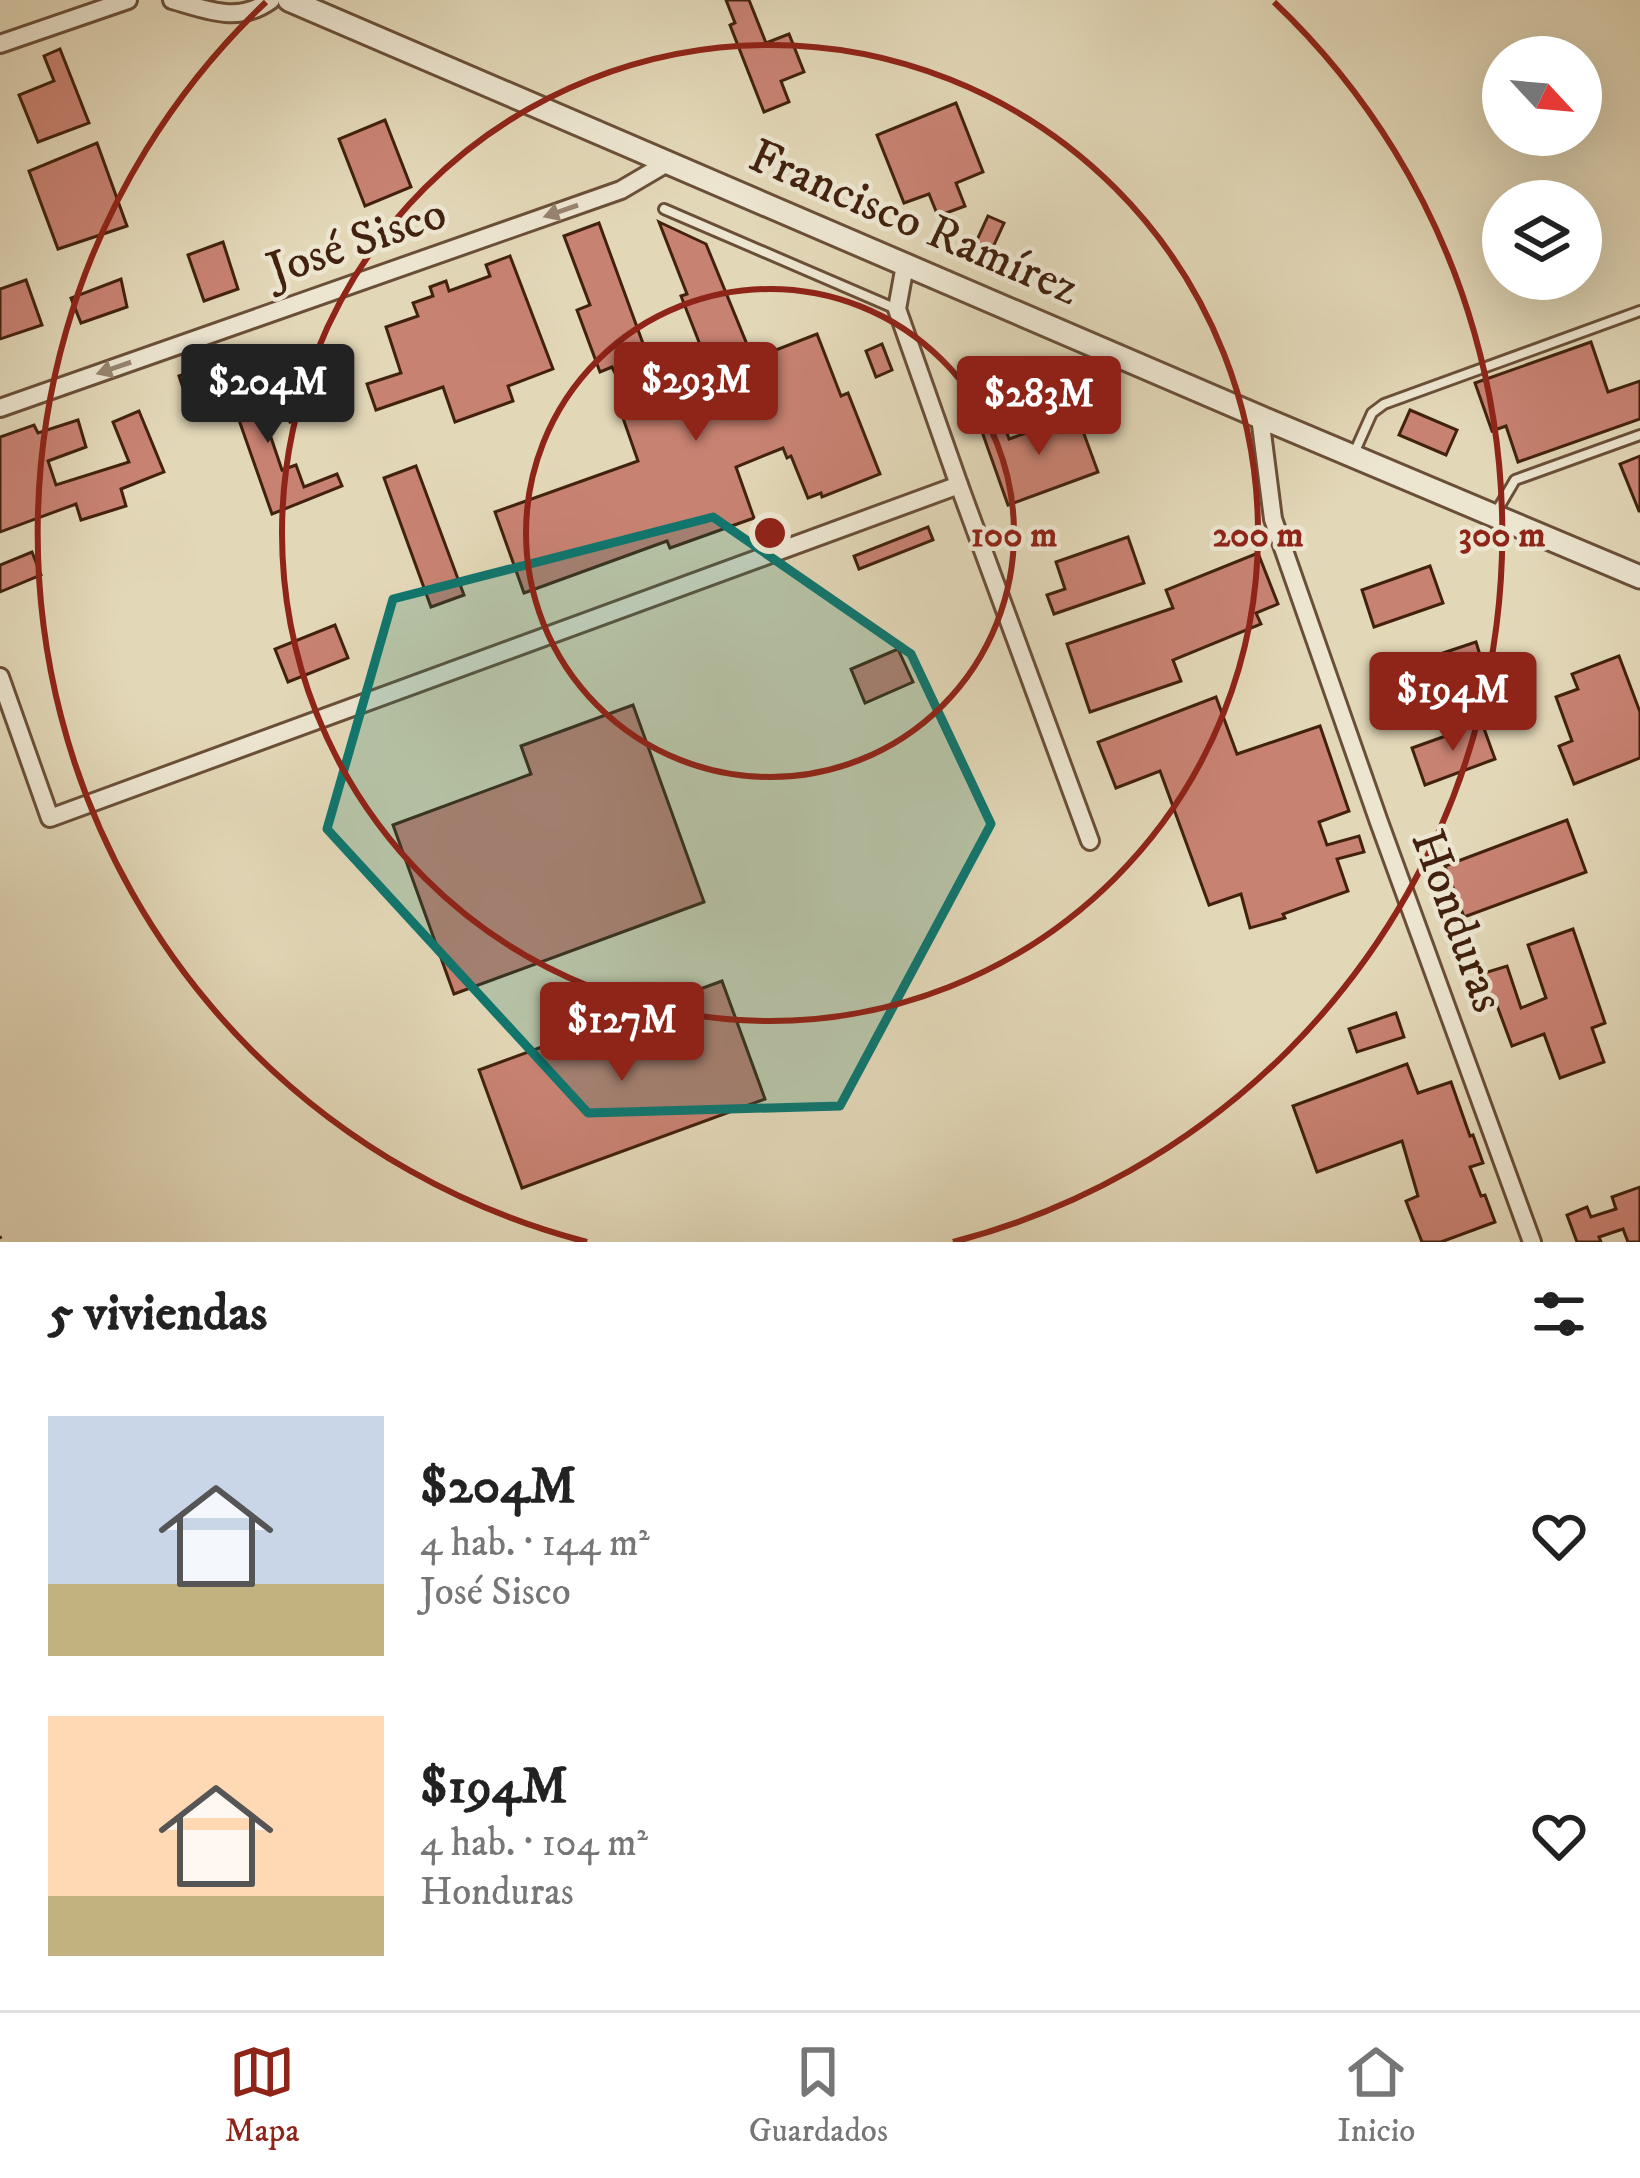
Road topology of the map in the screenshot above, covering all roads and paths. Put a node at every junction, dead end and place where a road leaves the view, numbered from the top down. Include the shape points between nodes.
1 (128, 0) edge
2 (172, 0) edge
3 (271, 0) edge
4 (289, 0) edge
5 (0, 44) edge
6 (667, 163) junction
7 (664, 209) dead end
8 (904, 265) junction
9 (897, 309) junction
10 (1640, 311) edge
11 (0, 408) edge
12 (1260, 417) junction
13 (1640, 435) edge
14 (1352, 456) junction
15 (959, 485) junction
16 (1495, 516) junction
17 (1640, 577) edge
18 (0, 676) edge
19 (1090, 841) dead end
20 (1532, 1242) edge

1 - 5 street
2 - 3 street via 244,14
4 - 6 street, Francisco Ramírez
6 - 8 street, Francisco Ramírez
6 -> 11 street, José Sisco via 620,190
7 - 9 lane
8 - 9 street
8 - 12 street, Francisco Ramírez
9 - 15 street
10 - 14 lane via 1384,404
12 - 14 street, Francisco Ramírez
12 - 20 street, Honduras via 1273,519
13 - 16 lane via 1515,480
14 - 16 street, Francisco Ramírez
15 - 18 street via 50,818
15 - 19 street
16 - 17 street, Francisco Ramírez

